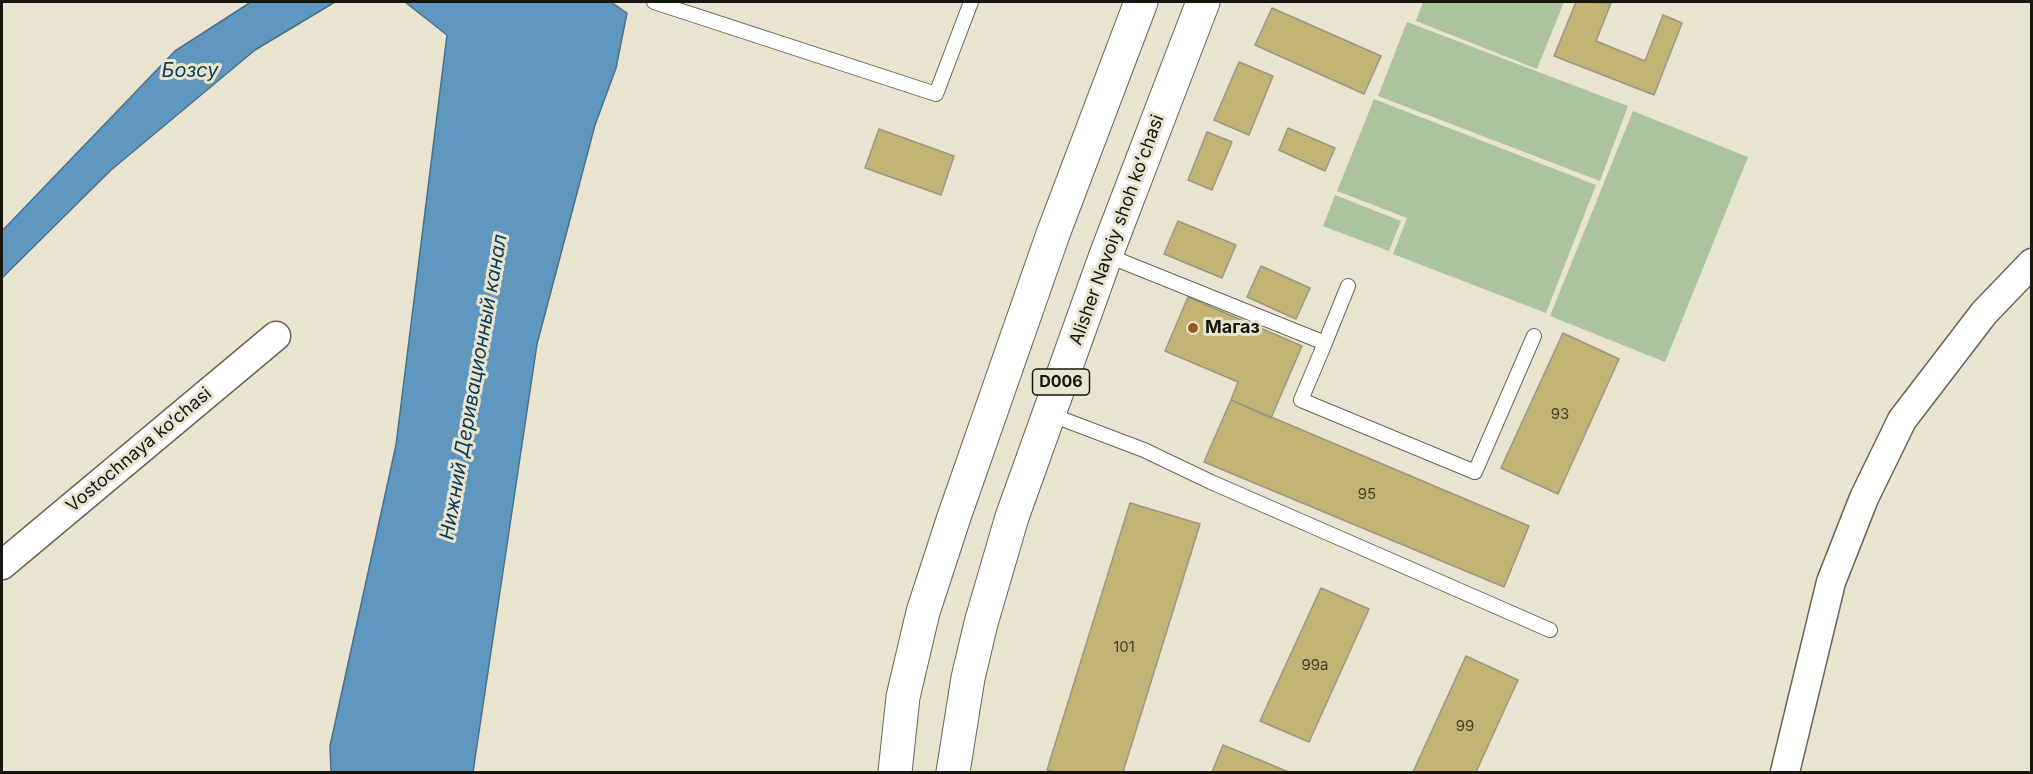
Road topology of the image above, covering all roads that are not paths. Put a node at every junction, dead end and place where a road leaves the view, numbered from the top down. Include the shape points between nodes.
1 (654, 2) edge
2 (971, 2) edge
3 (1142, 2) edge
4 (1203, 2) edge
5 (1106, 255) junction
6 (2031, 263) edge
7 (1348, 286) dead end
8 (276, 336) dead end
9 (1533, 336) dead end
10 (1325, 343) junction
11 (1049, 414) junction
12 (2, 565) edge
13 (1550, 630) dead end
14 (895, 772) edge
15 (953, 772) edge
16 (1785, 772) edge

1 - 2 lane via 936,94
3 - 14 main road, D006 via 1053,234 923,612 903,697
4 - 5 main road, Alisher Navoiy shoh koʻchasi / D006
5 - 10 lane
5 - 11 main road, Alisher Navoiy shoh koʻchasi / D006
6 - 16 street via 1984,313 1902,420 1864,498 1831,582
7 - 10 lane
8 - 12 street, Vostochnaya ko‘chasi
9 - 10 lane via 1475,472 1301,400
11 - 13 lane via 1144,450
11 - 15 main road, Alisher Navoiy shoh koʻchasi / D006 via 1012,517 984,612 968,678

